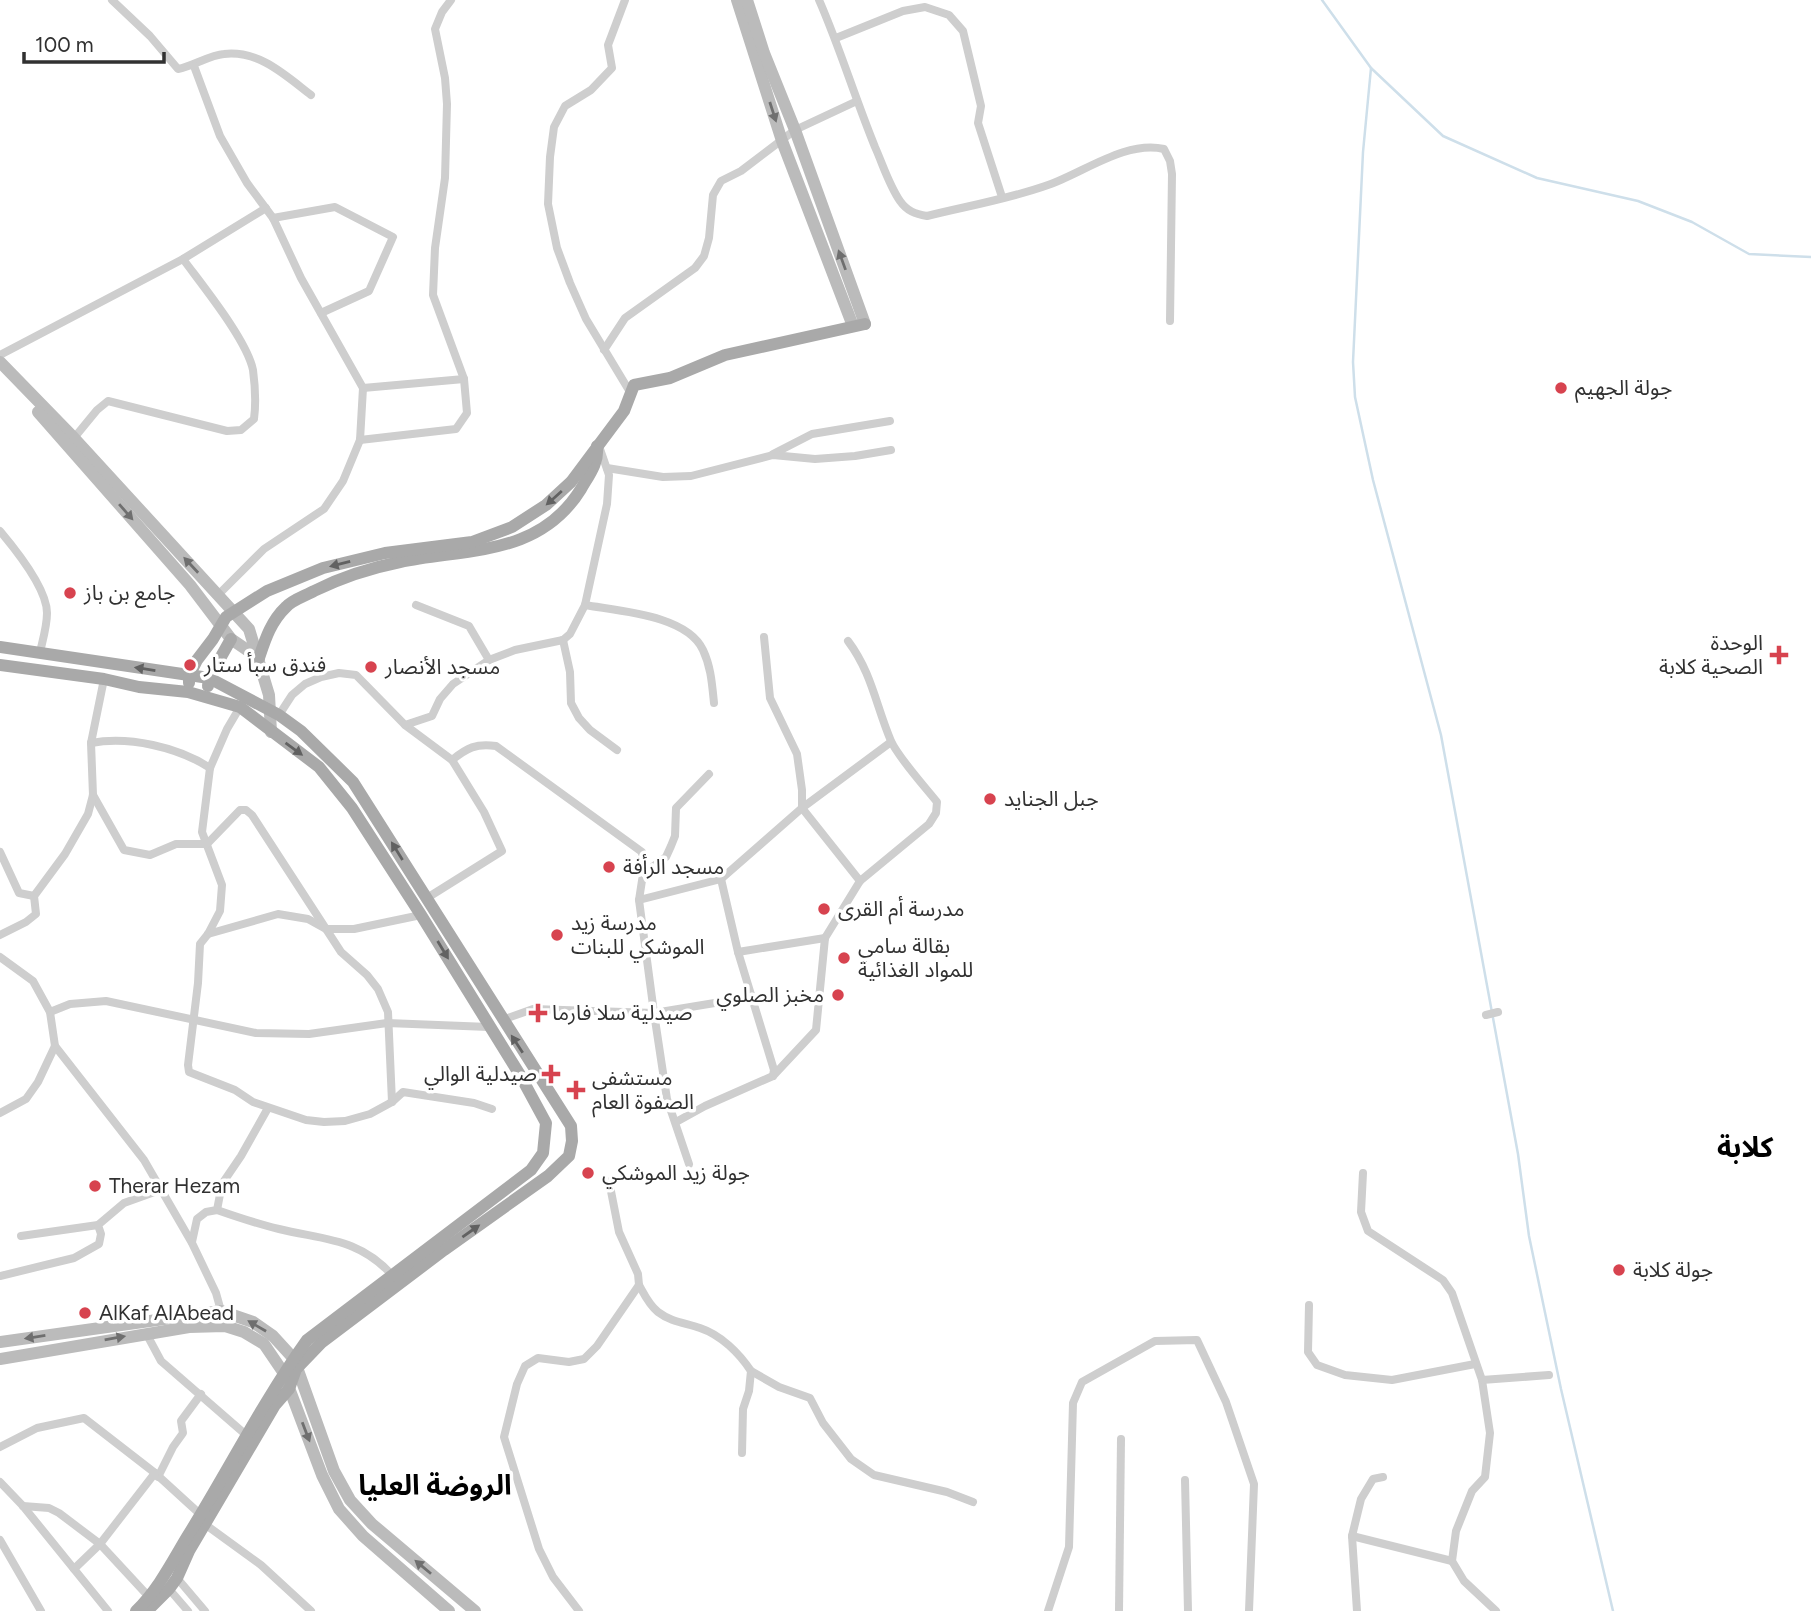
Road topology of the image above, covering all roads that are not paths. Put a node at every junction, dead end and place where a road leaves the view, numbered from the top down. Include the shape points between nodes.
1 (112, 0) edge
2 (451, 0) edge
3 (625, 0) edge
4 (737, 0) edge
5 (747, 0) edge
6 (819, 0) edge
7 (836, 38) junction
8 (194, 66) junction
9 (311, 95) dead end
10 (857, 102) junction
11 (795, 130) junction
12 (782, 141) junction
13 (1002, 197) junction
14 (266, 208) junction
15 (273, 218) junction
16 (183, 260) junction
17 (321, 313) junction
18 (1170, 321) dead end
19 (859, 325) junction
20 (604, 350) junction
21 (0, 355) edge
22 (0, 362) edge
23 (0, 369) edge
24 (464, 379) junction
25 (363, 388) junction
26 (630, 392) junction
27 (890, 421) dead end
28 (74, 438) junction
29 (360, 440) junction
30 (598, 444) junction
31 (891, 450) dead end
32 (773, 454) junction
33 (607, 468) junction
34 (0, 531) edge
35 (218, 595) junction
36 (416, 605) dead end
37 (585, 605) junction
38 (232, 611) junction
39 (221, 624) junction
40 (764, 637) dead end
41 (231, 639) junction
42 (563, 640) junction
43 (848, 641) dead end
44 (0, 647) edge
45 (40, 652) junction
46 (259, 658) junction
47 (489, 660) junction
48 (0, 665) edge
49 (189, 676) junction
50 (209, 678) junction
51 (104, 679) junction
52 (188, 692) junction
53 (207, 696) junction
54 (714, 703) dead end
55 (240, 707) junction
56 (274, 713) junction
57 (405, 725) junction
58 (271, 732) junction
59 (891, 742) junction
60 (91, 743) junction
61 (617, 750) dead end
62 (452, 760) junction
63 (210, 768) junction
64 (709, 774) dead end
65 (93, 795) junction
66 (802, 808) junction
67 (207, 844) junction
68 (0, 852) edge
69 (643, 874) junction
70 (721, 878) junction
71 (860, 881) junction
72 (34, 896) junction
73 (426, 898) junction
74 (639, 900) junction
75 (421, 915) junction
76 (326, 929) junction
77 (208, 934) junction
78 (0, 935) edge
79 (825, 937) junction
80 (738, 952) junction
81 (0, 957) edge
82 (751, 997) junction
83 (50, 1012) junction
84 (1497, 1012) dead end
85 (654, 1013) junction
86 (1486, 1015) dead end
87 (194, 1019) junction
88 (502, 1020) junction
89 (387, 1023) junction
90 (489, 1027) junction
91 (55, 1046) junction
92 (773, 1076) junction
93 (392, 1102) junction
94 (268, 1108) junction
95 (492, 1109) dead end
96 (0, 1113) edge
97 (676, 1122) junction
98 (689, 1164) dead end
99 (1363, 1173) dead end
100 (608, 1181) dead end
101 (160, 1190) junction
102 (216, 1210) junction
103 (98, 1225) junction
104 (21, 1236) dead end
105 (192, 1243) junction
106 (392, 1275) junction
107 (0, 1276) edge
108 (639, 1284) junction
109 (1309, 1305) dead end
110 (221, 1311) junction
111 (146, 1333) junction
112 (0, 1342) edge
113 (0, 1359) edge
114 (295, 1364) junction
115 (1475, 1364) junction
116 (751, 1371) junction
117 (283, 1372) junction
118 (1549, 1375) dead end
119 (1482, 1380) junction
120 (289, 1389) junction
121 (201, 1394) junction
122 (246, 1434) junction
123 (1121, 1439) dead end
124 (0, 1447) edge
125 (742, 1453) dead end
126 (156, 1475) junction
127 (1382, 1477) dead end
128 (1185, 1480) dead end
129 (0, 1482) edge
130 (973, 1502) dead end
131 (23, 1506) junction
132 (204, 1520) junction
133 (1352, 1536) junction
134 (0, 1540) edge
135 (100, 1544) junction
136 (1452, 1561) junction
137 (74, 1569) junction
138 (173, 1584) junction
139 (150, 1598) junction
140 (41, 1611) edge
141 (108, 1611) edge
142 (136, 1611) edge
143 (147, 1611) edge
144 (188, 1611) edge
145 (205, 1611) edge
146 (311, 1611) edge
147 (449, 1611) edge
148 (475, 1611) edge
149 (579, 1611) edge
150 (1048, 1611) edge
151 (1119, 1611) edge
152 (1188, 1611) edge
153 (1249, 1611) edge
154 (1357, 1611) edge
155 (1496, 1611) edge

1 - 8 street via 178,69
2 - 24 street via 435,29 447,104 433,295
3 - 20 street via 608,45 612,68 591,90 565,106 554,127 550,158 548,204 557,248
4 -> 12 main road
5 - 11 main road
6 - 7 street
7 - 10 street
7 - 13 street via 903,11 925,7 949,15 963,31 981,106 978,123
8 - 9 street via 222,54 246,54 272,65
8 - 14 street via 220,136
10 - 11 street
10 - 13 street via 887,176 913,213 927,216
11 - 12 street
19 -> 11 main road
12 - 19 main road
12 - 20 street via 721,181 713,195 704,256 695,268 625,318
13 - 18 street via 1047,186 1133,148 1164,149 1172,174
14 - 15 street
14 - 16 street
15 - 17 street
15 - 17 street via 335,207 393,237 369,291
16 - 21 street
16 - 28 street via 245,351 253,369 254,419 241,430 227,431 108,401
17 - 25 street
19 - 26 main road via 725,355 670,378 634,385
20 - 26 street
22 - 28 main road
23 -> 39 main road
24 - 25 street
24 - 29 street via 467,413 456,429
25 - 29 street
26 - 30 main road via 624,411
27 - 32 street via 813,434
35 -> 28 main road
29 - 35 street via 343,481 324,509 264,549
30 - 33 street
30 -> 38 main road via 571,482 512,527 472,542 385,553 323,568
30 - 46 main road via 596,463 558,518 523,539 485,551 400,562 334,581 286,605 268,631
31 - 32 street via 815,459
32 - 33 street via 691,476 663,477
33 - 37 street via 607,504
34 - 45 street via 45,597 47,616
35 - 38 main road
36 - 47 street via 469,626
37 - 42 street
37 - 54 street via 659,617 684,630 702,647
38 - 39 main road
38 - 46 main road via 249,629
39 - 41 main road
39 - 49 main road
40 - 66 street via 770,698 797,754
41 - 46 main road
41 - 50 main road
42 - 47 street
42 - 61 street via 571,703 590,730
43 - 59 street via 873,684
44 - 45 main road
49 -> 45 main road
46 - 56 main road
47 - 57 street via 447,691 432,716
48 - 51 main road
49 - 50 main road
49 - 52 main road
50 - 53 main road
50 - 56 main road
51 - 52 main road
51 - 60 street
52 - 53 main road
53 - 55 main road
55 - 58 main road
55 - 63 street
56 - 57 street via 305,684 339,673 356,676
56 - 58 main road
73 -> 56 main road via 353,782 301,731
57 - 62 street
58 -> 75 main road via 319,767 352,808
59 - 66 street
59 - 71 street via 937,802 936,813 929,824
60 - 63 street via 151,745 180,752
60 - 65 street
62 - 69 street via 470,747 496,747 642,852
62 - 73 street via 502,851
63 - 67 street via 202,832
64 - 69 street via 676,808 675,836 666,857
65 - 67 street via 124,850 149,855 176,844
65 - 72 street via 88,814 65,854
66 - 70 street
66 - 71 street
67 - 76 street via 240,810 246,810
67 - 77 street via 222,885 220,911
68 - 72 street via 19,894
69 - 74 street
70 - 74 street
70 - 80 street
71 - 79 street
72 - 78 street via 36,914
73 - 88 main road
74 - 85 street
75 - 76 street via 354,929
75 -> 90 main road
76 - 77 street via 308,919 278,914
76 - 89 street via 341,952 378,989 388,1012
77 - 87 street via 200,944
79 - 80 street
79 - 92 street via 816,1030
80 - 82 street
81 - 83 street via 33,981
82 - 85 street
82 - 92 street
83 - 87 street via 70,1004 106,1001
83 - 91 street
84 - 86 street
85 - 88 street via 533,1009
85 - 97 street via 667,1099
87 - 89 street via 256,1033 309,1034
87 - 94 street via 189,1072
114 -> 88 main road via 569,1156 571,1126
89 - 90 street
89 - 93 street
90 - 106 main road via 546,1123 543,1153 531,1170
91 - 96 street via 26,1099
91 - 101 street via 144,1160
92 - 97 street
93 - 94 street via 345,1121 306,1120
93 - 95 street via 403,1092 414,1092
94 - 102 street via 222,1184
97 - 98 street
99 - 115 street via 1361,1212 1368,1231 1443,1280 1452,1293
100 - 108 street via 619,1232
101 - 103 street via 124,1203
101 - 105 street
102 - 105 street via 197,1219
102 - 106 street via 274,1228 341,1241 378,1259
103 - 104 street
103 - 107 street via 99,1244 74,1258
105 - 110 street
106 - 114 main road via 307,1340
108 - 116 street via 656,1311 715,1335
108 - 149 street via 584,1359 538,1358 525,1366 504,1437 539,1549
109 - 115 street via 1308,1352 1317,1365 1336,1372 1392,1380
110 -> 112 main road
114 -> 110 main road via 273,1335
113 -> 111 main road
111 - 117 main road via 225,1326 264,1344
111 - 121 street via 161,1361
114 - 117 main road
114 - 120 main road
148 -> 114 main road via 350,1500 334,1471
115 - 119 street
116 - 125 street via 743,1409
116 - 130 street via 810,1398 851,1460 874,1475
117 - 120 main road
117 - 122 main road
118 - 119 street
119 - 136 street via 1490,1433 1485,1477 1472,1491 1456,1531
120 - 132 main road
120 -> 147 main road via 338,1509
121 - 122 street
121 - 126 street via 181,1422 183,1433
122 - 132 main road
123 - 151 street
124 - 126 street via 37,1427 85,1418
126 - 132 street
126 - 135 street
127 - 133 street via 1373,1479 1361,1499
128 - 152 street
129 - 131 street
131 - 135 street via 49,1508
131 - 137 street
132 - 138 main road
132 - 139 main road
132 - 146 street
133 - 136 street
133 - 154 street
134 - 140 street
135 - 137 street
135 - 139 street
136 - 155 street via 1464,1581
137 - 141 street
138 - 143 main road
138 - 144 street
138 - 145 street
139 - 142 main road
150 - 153 street via 1069,1547 1073,1403 1082,1382 1155,1341 1197,1340 1226,1402 1254,1484

